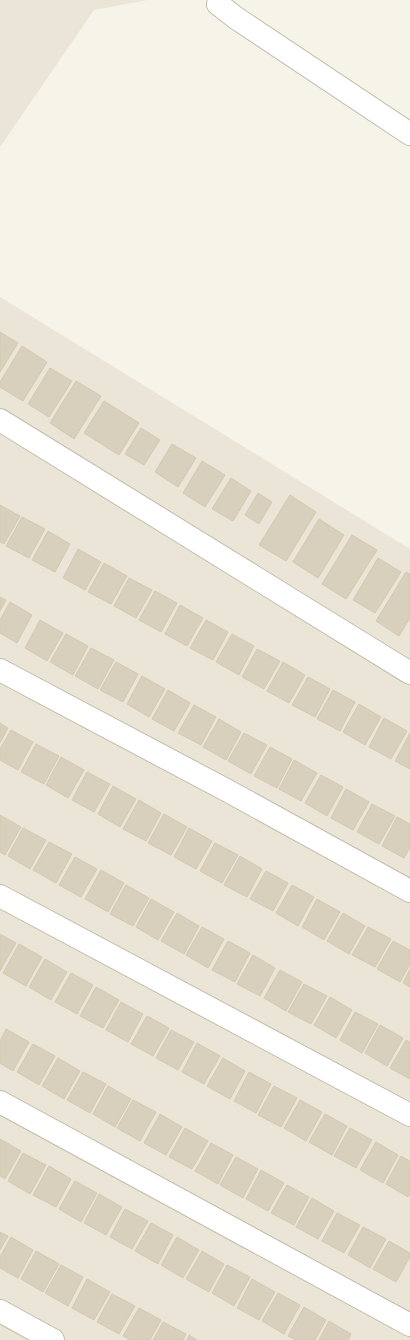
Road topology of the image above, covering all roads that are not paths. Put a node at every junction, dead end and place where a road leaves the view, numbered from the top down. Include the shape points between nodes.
1 (219, 0) edge
2 (410, 134) edge
3 (0, 420) edge
4 (0, 670) edge
5 (410, 673) edge
6 (410, 890) edge
7 (0, 896) edge
8 (0, 1102) edge
9 (410, 1115) edge
10 (0, 1311) edge
11 (410, 1325) edge
12 (53, 1340) edge

1 - 2 street via 218,4 236,18
3 - 5 street
4 - 6 street
7 - 9 street
8 - 11 street
10 - 12 street

